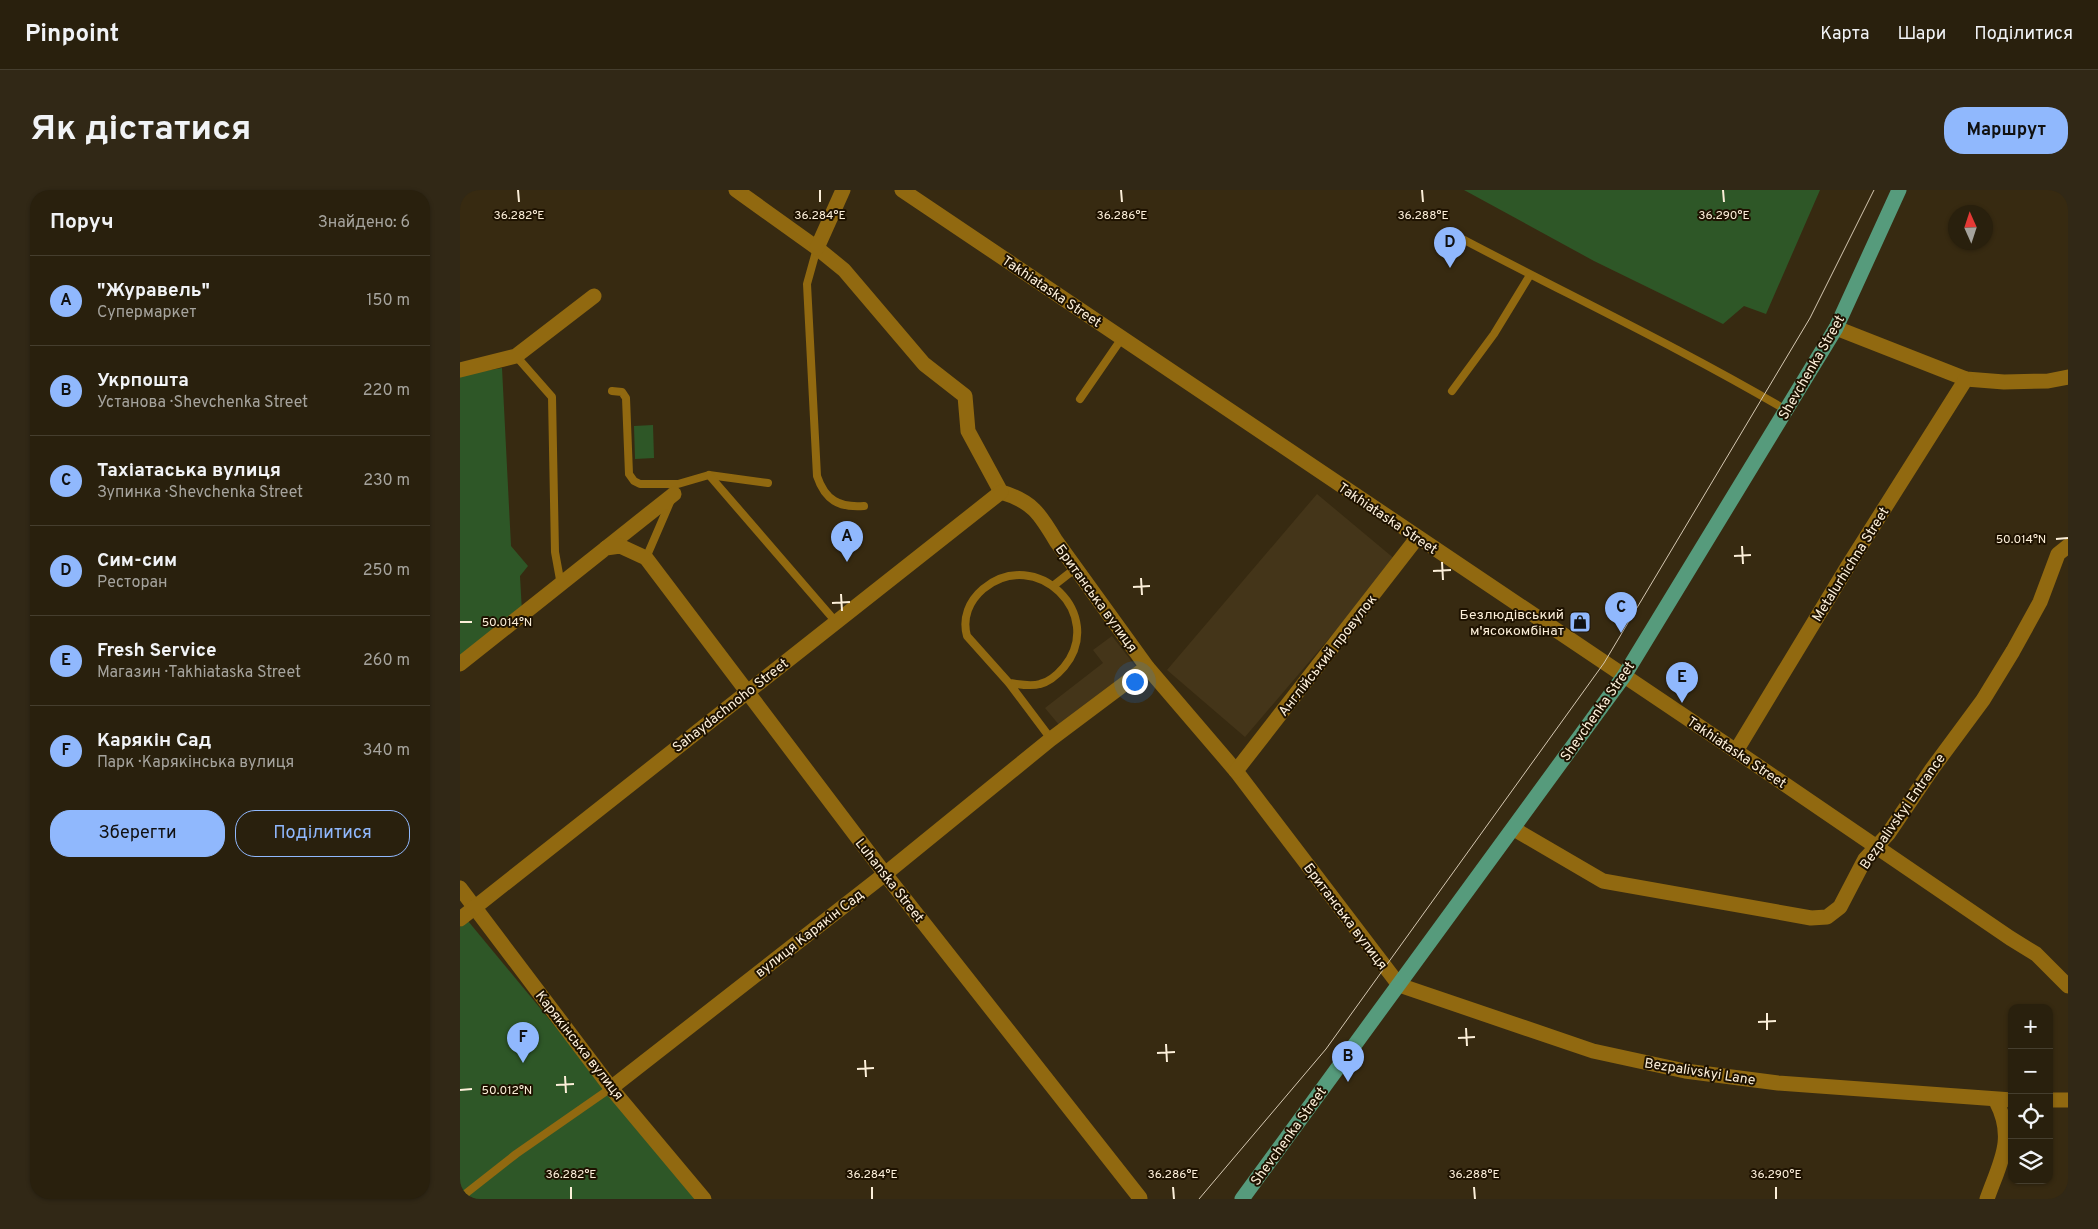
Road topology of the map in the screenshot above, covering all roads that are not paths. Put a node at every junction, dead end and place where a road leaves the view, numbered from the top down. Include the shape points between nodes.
1 (736, 190) edge
2 (843, 190) edge
3 (902, 190) edge
4 (1900, 190) edge
5 (1451, 232) dead end
6 (817, 248) junction
7 (1530, 275) junction
8 (594, 296) dead end
9 (1836, 328) junction
10 (1122, 338) junction
11 (516, 356) junction
12 (460, 370) edge
13 (2068, 377) edge
14 (1966, 378) junction
15 (612, 391) dead end
16 (1452, 391) dead end
17 (1080, 399) dead end
18 (1786, 410) junction
19 (709, 475) junction
20 (768, 483) dead end
21 (676, 489) junction
22 (1001, 492) junction
23 (864, 506) dead end
24 (1418, 538) junction
25 (2066, 547) edge
26 (606, 548) junction
27 (646, 558) junction
28 (1076, 568) junction
29 (561, 585) junction
30 (1053, 586) junction
31 (836, 622) junction
32 (460, 664) edge
33 (1147, 667) junction
34 (1624, 676) junction
35 (1009, 683) junction
36 (747, 692) junction
37 (1051, 739) junction
38 (1736, 751) junction
39 (1236, 771) junction
40 (1514, 829) junction
41 (1877, 846) junction
42 (885, 874) junction
43 (460, 888) edge
44 (474, 908) junction
45 (460, 919) edge
46 (1399, 985) junction
47 (2068, 986) edge
48 (611, 1088) junction
49 (2008, 1100) edge
50 (2053, 1100) edge
51 (2068, 1100) edge
52 (1996, 1101) junction
53 (460, 1198) edge
54 (1140, 1198) edge
55 (704, 1199) edge
56 (1242, 1199) edge
57 (1987, 1199) edge

1 - 6 street
2 - 6 street
3 - 10 street, Takhiataska Street
4 - 9 main road, Shevchenka Street
5 - 7 lane
6 - 22 street via 844,270 924,364 965,396 968,431
6 - 23 lane via 807,284 817,476 821,487 839,504
7 - 16 lane via 1494,334
7 - 18 lane via 1715,369
8 - 11 street
9 - 14 street
9 - 18 main road, Shevchenka Street
10 - 17 lane
10 - 24 street, Takhiataska Street
11 - 12 street
11 - 29 lane via 552,397 555,552
13 - 14 street via 2004,382
14 - 38 street, Metalurhichna Street
15 - 21 lane via 622,392 626,398 628,474 640,484
18 - 34 main road, Shevchenka Street
19 - 20 lane
19 - 21 lane
19 - 31 lane
21 - 26 street
21 - 27 lane
22 - 28 street, Британська вулиця via 1018,497 1033,507
22 - 31 street, Sahaydachnoho Street
24 - 34 street, Takhiataska Street
24 - 39 street, Англійський провулок
25 - 41 street, Bezpalivskyi Entrance via 2058,554 2035,610 1983,700
26 - 27 street via 620,546
26 - 29 street
27 - 36 street, Luhanska Street
28 - 30 lane
28 - 33 street, Британська вулиця
29 - 32 street
30 - 35 lane via 1068,602 1076,622 1072,655 1059,673 1040,684
30 - 35 lane via 1033,576 1000,578 981,590 968,608 965,618 967,636
31 - 36 street, Sahaydachnoho Street
33 - 37 street, вулиця Карякін Сад
33 - 39 street, Британська вулиця
34 - 38 street, Takhiataska Street
34 - 40 main road, Shevchenka Street
35 - 37 lane
36 - 42 street, Luhanska Street
36 - 44 street, Sahaydachnoho Street
37 - 42 street, вулиця Карякін Сад
38 - 41 street, Takhiataska Street
39 - 46 street, Британська вулиця
40 - 41 street, Bezpalivskyi Entrance via 1602,881 1820,919 1840,907 1865,859
40 - 46 main road, Shevchenka Street
41 - 47 street, Takhiataska Street via 2036,954
42 - 48 street, вулиця Карякін Сад
42 - 54 street, Luhanska Street
43 - 44 street, Карякінська вулиця
44 - 45 street, Sahaydachnoho Street
44 - 48 street, Карякінська вулиця
46 - 52 street, Bezpalivskyi Lane via 1593,1052 1685,1071 1778,1083
46 - 56 main road, Shevchenka Street
48 - 53 lane via 516,1154
48 - 55 street, Карякінська вулиця
49 - 52 street, Bezpalivskyi Lane
50 - 51 street
52 - 57 street via 2004,1116 2005,1149

